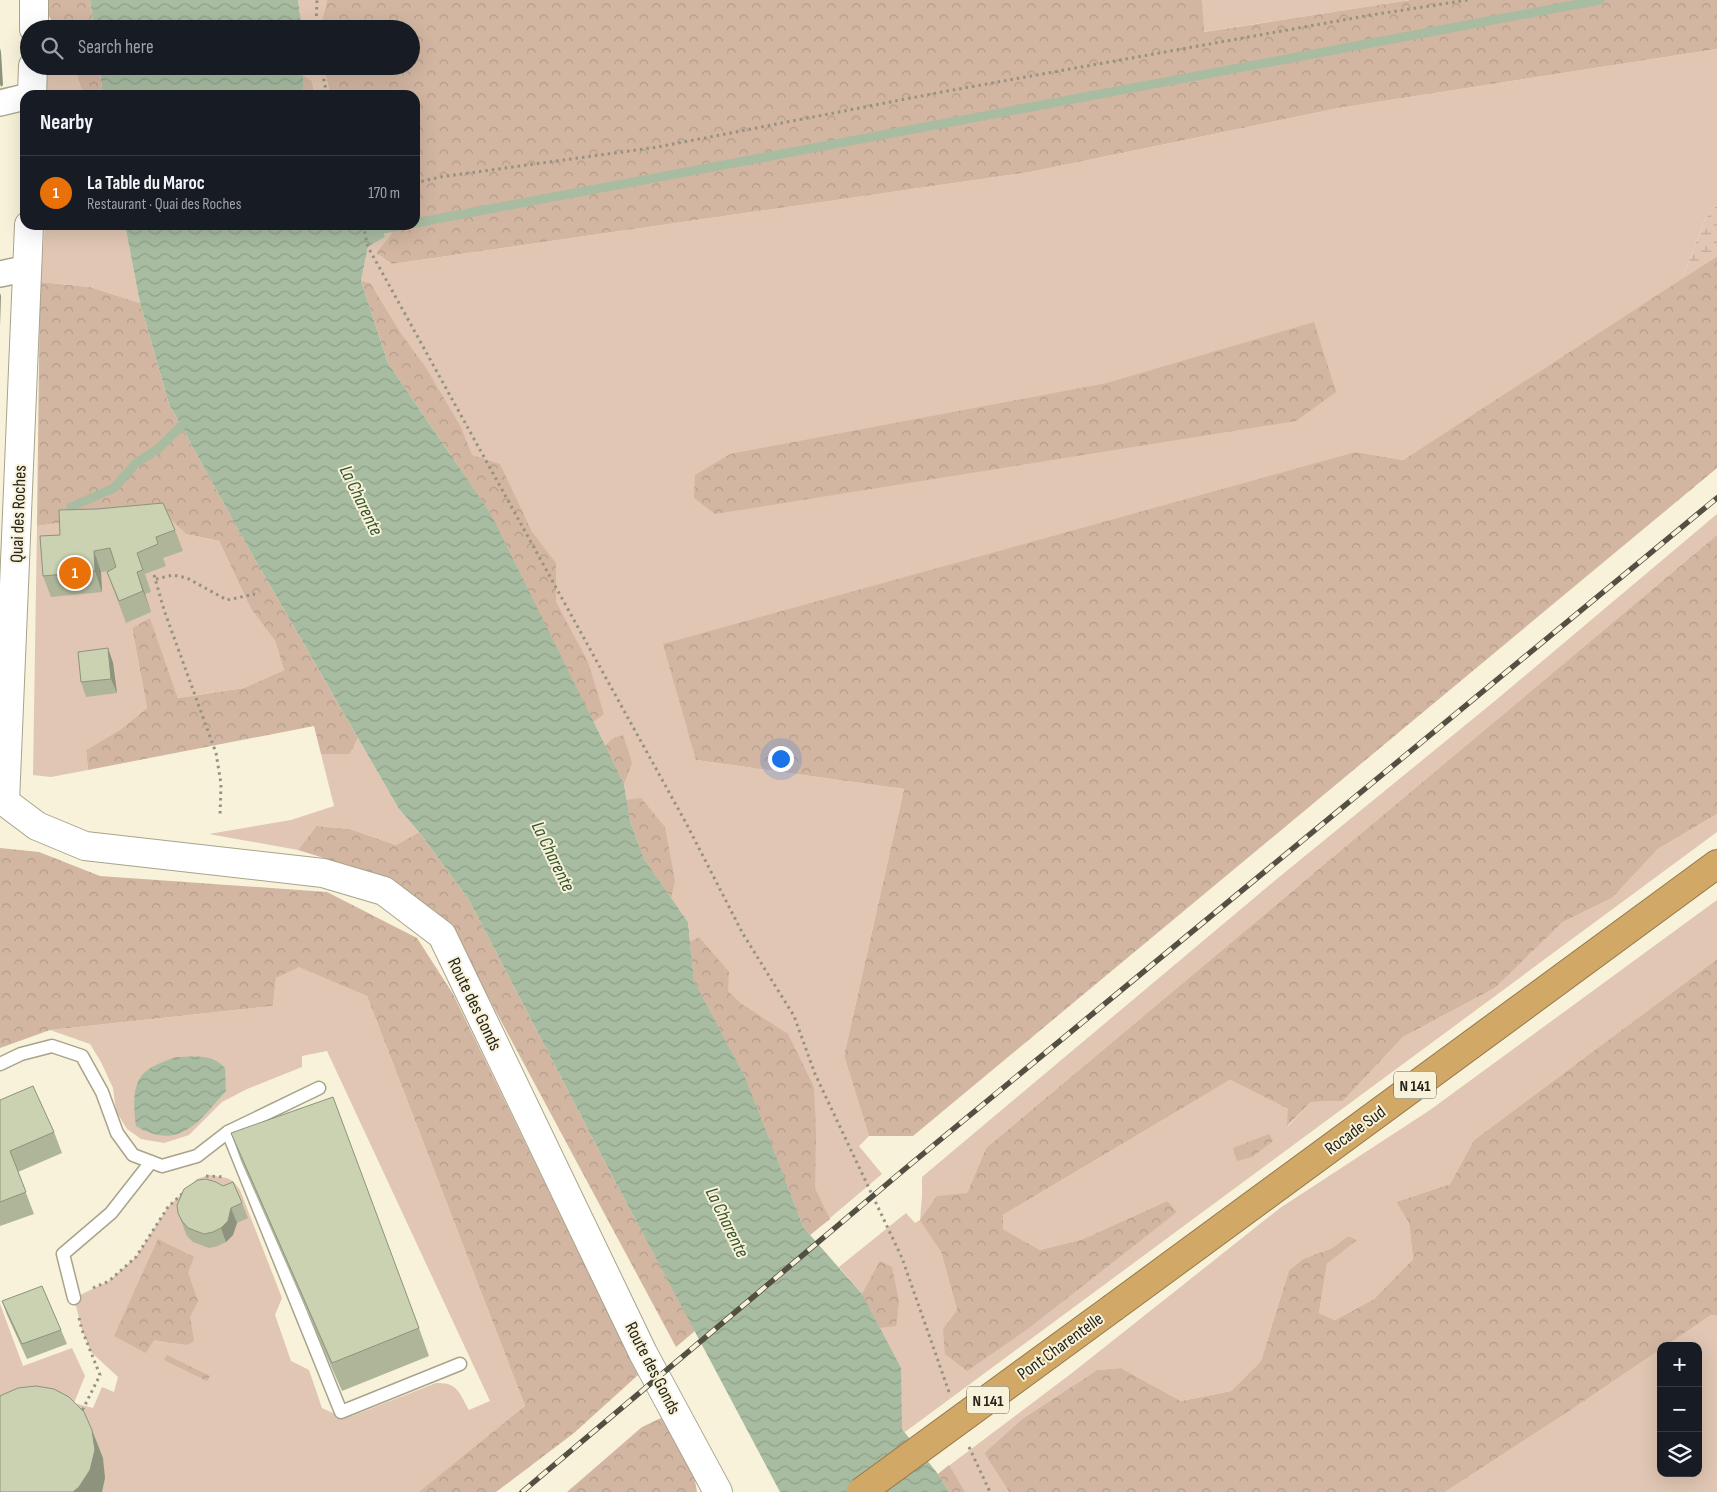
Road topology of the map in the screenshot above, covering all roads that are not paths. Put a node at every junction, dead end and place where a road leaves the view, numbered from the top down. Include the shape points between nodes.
1 (34, 0) edge
2 (34, 20) edge
3 (33, 75) edge
4 (32, 90) edge
5 (20, 98) edge
6 (0, 103) edge
7 (29, 230) edge
8 (28, 268) junction
9 (0, 274) edge
10 (2, 803) edge
11 (1717, 864) edge
12 (0, 1064) edge
13 (318, 1088) dead end
14 (228, 1132) junction
15 (152, 1162) junction
16 (74, 1298) road end
17 (1114, 1307) joint
18 (460, 1364) dead end
19 (701, 1461) junction
20 (712, 1492) edge
21 (718, 1492) edge
22 (861, 1492) edge

1 - 2 street
3 - 4 street
5 - 6 street
7 - 8 street, Quai des Roches
8 - 9 street
8 - 10 street, Quai des Roches
10 - 19 street, Route des Gonds via 37,826 85,846 322,873 384,891 442,935 643,1352
11 - 17 highway, Rocade Sud / N 141
12 - 15 lane via 20,1054 52,1046 82,1056 102,1092 117,1134 134,1155
13 - 14 lane
14 - 15 lane via 197,1156 162,1166
14 - 18 lane via 341,1412
15 - 16 lane via 111,1213 63,1254
17 - 22 highway, Pont Charentelle / N 141, bridge
19 - 20 lane
19 - 21 street, Route des Gonds

